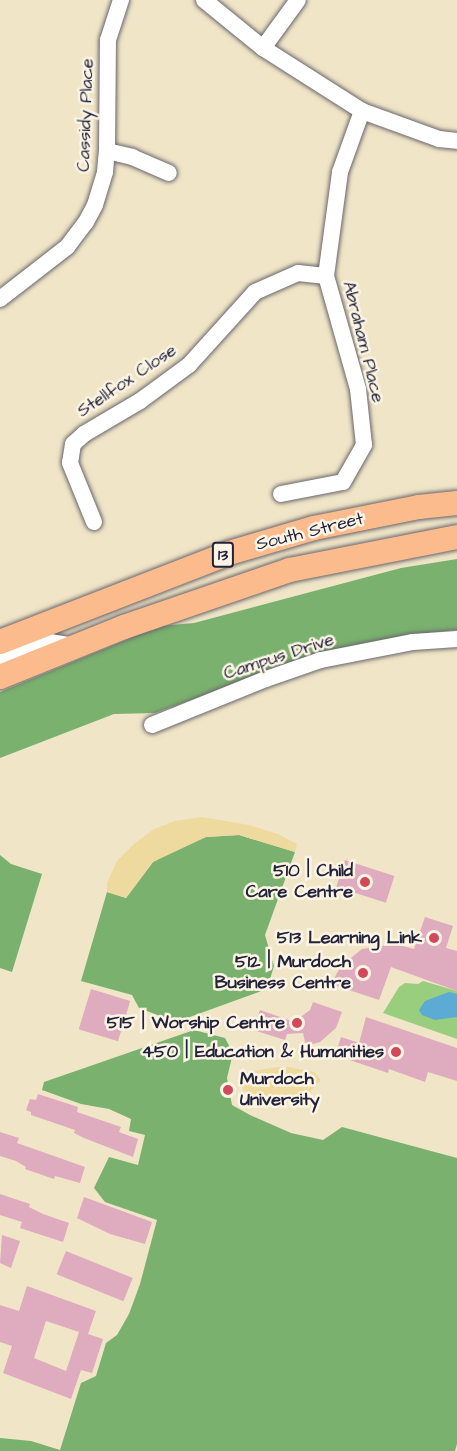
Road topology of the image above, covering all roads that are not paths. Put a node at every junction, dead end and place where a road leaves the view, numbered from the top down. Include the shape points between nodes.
1 (121, 0) edge
2 (204, 0) edge
3 (298, 0) edge
4 (263, 48) junction
5 (362, 111) junction
6 (457, 141) edge
7 (107, 151) junction
8 (169, 173) dead end
9 (326, 276) junction
10 (0, 299) edge
11 (281, 494) dead end
12 (457, 503) edge
13 (94, 522) dead end
14 (457, 537) edge
15 (457, 639) edge
16 (0, 642) edge
17 (77, 646) junction
18 (0, 662) edge
19 (0, 677) edge
20 (152, 725) dead end

1 - 7 street, Cassidy Place via 106,58
2 - 4 street
3 - 4 street
4 - 5 street
5 - 6 street via 440,139
5 - 9 street, Abraham Place via 340,172
7 - 8 street
7 - 10 street, Cassidy Place via 101,188 77,236 58,256
9 - 11 street, Abraham Place via 358,389 364,445 343,482
9 - 13 street, Stellfox Close via 298,273 255,291 189,365 73,444 70,463
12 - 16 highway, South Street / 13 via 314,528 229,554
14 - 17 highway, South Street / 13 via 290,570
15 - 20 street, Campus Drive via 413,642 321,660
17 - 18 street via 50,642
17 - 19 highway, South Street / 13

